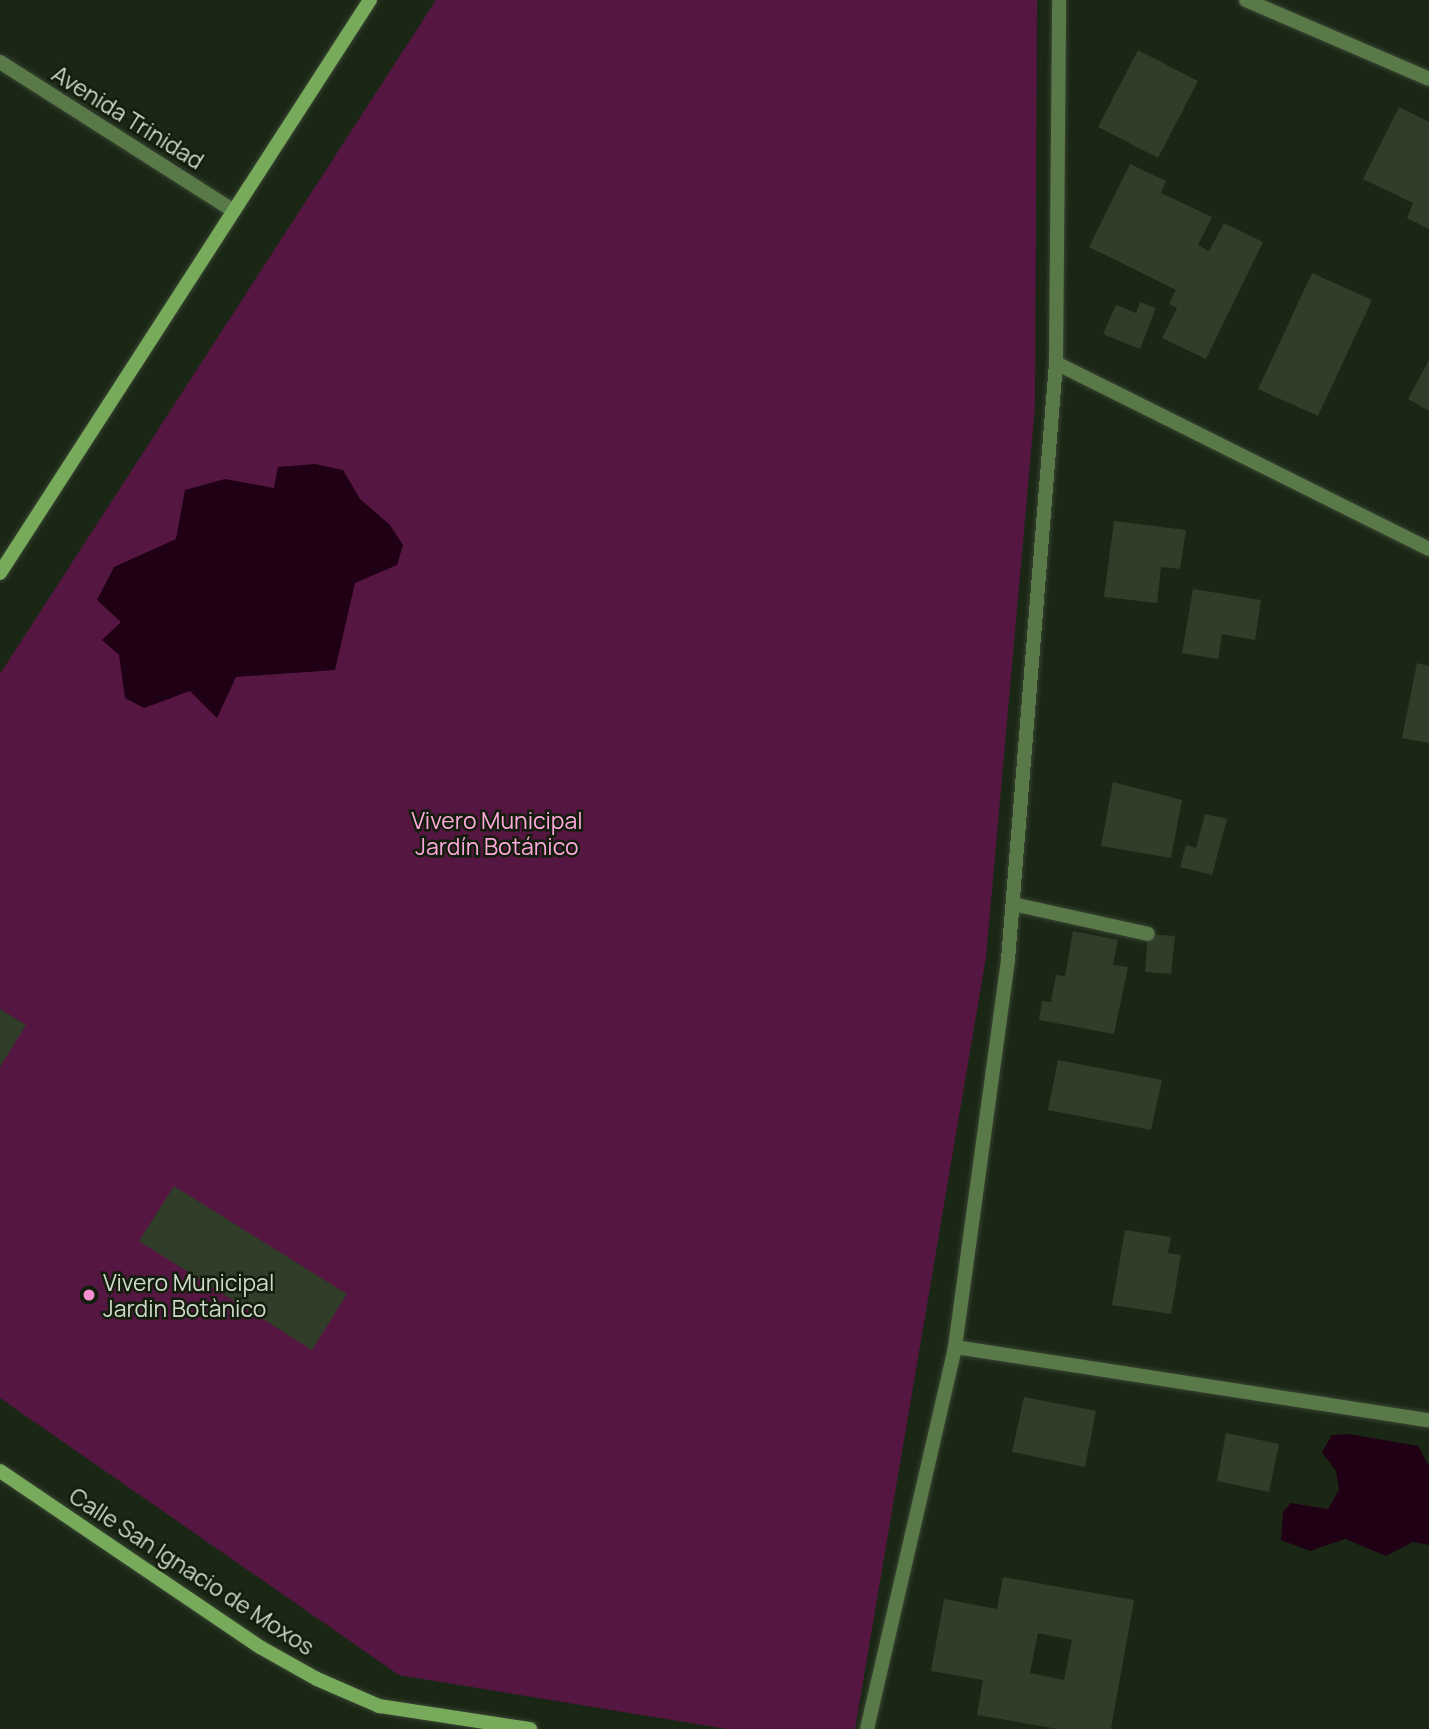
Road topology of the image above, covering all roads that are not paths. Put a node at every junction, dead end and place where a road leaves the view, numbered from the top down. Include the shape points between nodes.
1 (370, 0) edge
2 (1059, 0) edge
3 (1246, 0) edge
4 (0, 62) edge
5 (1429, 79) edge
6 (232, 210) junction
7 (1056, 363) junction
8 (1429, 549) edge
9 (0, 573) edge
10 (1013, 904) junction
11 (1148, 934) dead end
12 (955, 1348) junction
13 (1429, 1420) edge
14 (0, 1471) edge
15 (530, 1729) edge
16 (867, 1729) edge

1 - 6 street
2 - 7 street
3 - 5 street
4 - 6 street, Avenida Trinidad
6 - 9 street
7 - 8 street
7 - 10 street
10 - 11 street
10 - 12 street
12 - 13 street
12 - 16 street
14 - 15 street, Calle San Ignacio de Moxos via 260,1647 317,1679 379,1706

